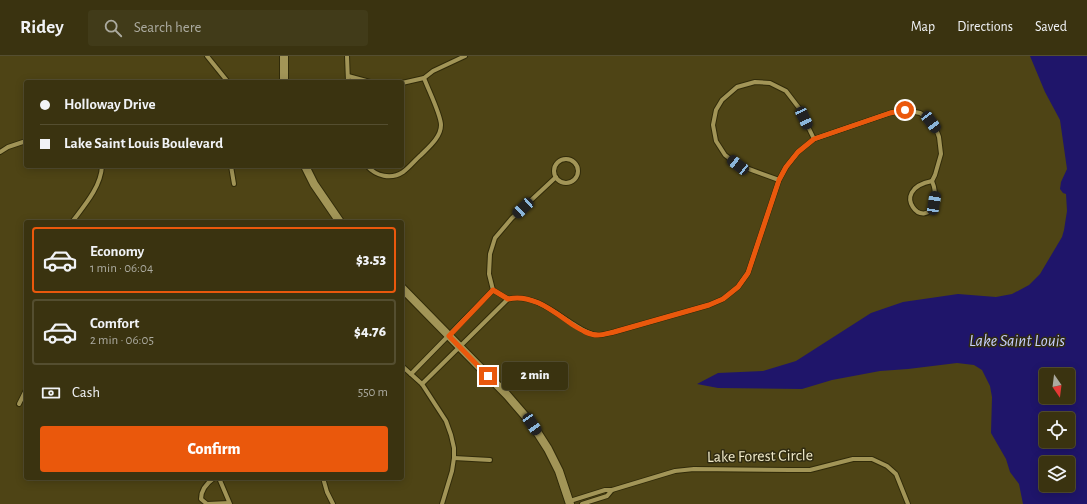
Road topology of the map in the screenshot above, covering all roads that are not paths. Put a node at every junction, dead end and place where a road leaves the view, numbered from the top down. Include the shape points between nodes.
1 (207, 56) edge
2 (284, 56) edge
3 (347, 56) edge
4 (465, 56) edge
5 (348, 76) junction
6 (424, 78) junction
7 (226, 80) edge
8 (284, 80) edge
9 (348, 80) edge
10 (363, 80) edge
11 (404, 83) edge
12 (814, 139) junction
13 (24, 142) edge
14 (0, 152) edge
15 (102, 168) edge
16 (232, 168) edge
17 (306, 168) edge
18 (369, 168) edge
19 (556, 177) junction
20 (779, 180) junction
21 (932, 181) junction
22 (234, 184) dead end
23 (73, 220) edge
24 (339, 220) edge
25 (404, 290) edge
26 (493, 290) junction
27 (508, 299) junction
28 (449, 336) junction
29 (460, 346) junction
30 (404, 368) edge
31 (411, 374) junction
32 (422, 384) junction
33 (24, 394) edge
34 (19, 404) dead end
35 (454, 458) junction
36 (490, 460) dead end
37 (212, 480) edge
38 (220, 480) edge
39 (324, 480) edge
40 (612, 490) junction
41 (570, 502) edge
42 (230, 503) edge
43 (333, 504) edge
44 (442, 504) edge
45 (582, 504) edge
46 (908, 504) edge

1 - 7 street
2 - 8 main road
3 - 5 street
4 - 6 street
5 - 9 street
5 - 10 street
6 - 11 street
6 - 18 street via 440,117 440,132 432,144 402,173 382,176
12 - 20 street via 798,152
12 - 20 street via 799,108 786,91 770,83 755,82 737,87 722,100 716,110 713,125 716,141 725,155 738,165
12 - 21 street via 890,113 905,110 920,113 931,122 939,137 940,154
13 - 14 street
15 - 23 street via 102,174 92,194
16 - 22 street
17 - 24 main road
19 - 19 street via 562,182 573,181 578,172 576,164 567,159 560,161 555,167
19 - 26 street via 512,218 495,238 490,254 489,274
20 - 27 street via 748,273 738,287 723,299 598,335 585,332 531,299
21 - 21 street via 935,187 934,203 927,212 915,211 911,206 912,192 924,182
25 - 28 main road
26 - 27 street
26 - 28 street
27 - 29 street
28 - 29 main road
28 - 31 street
29 - 32 street
29 - 41 main road via 532,424 559,471
30 - 31 street
31 - 32 street
32 - 35 street via 446,421 454,448
33 - 34 street
35 - 36 street
35 - 44 street
37 - 42 street via 204,488 201,499 207,504
38 - 42 street
39 - 43 street
40 - 41 street, Lake Forest Circle
40 - 45 street, Lake Forest Circle via 607,496
40 - 46 street, Lake Forest Circle via 675,471 810,470 872,458 896,474

